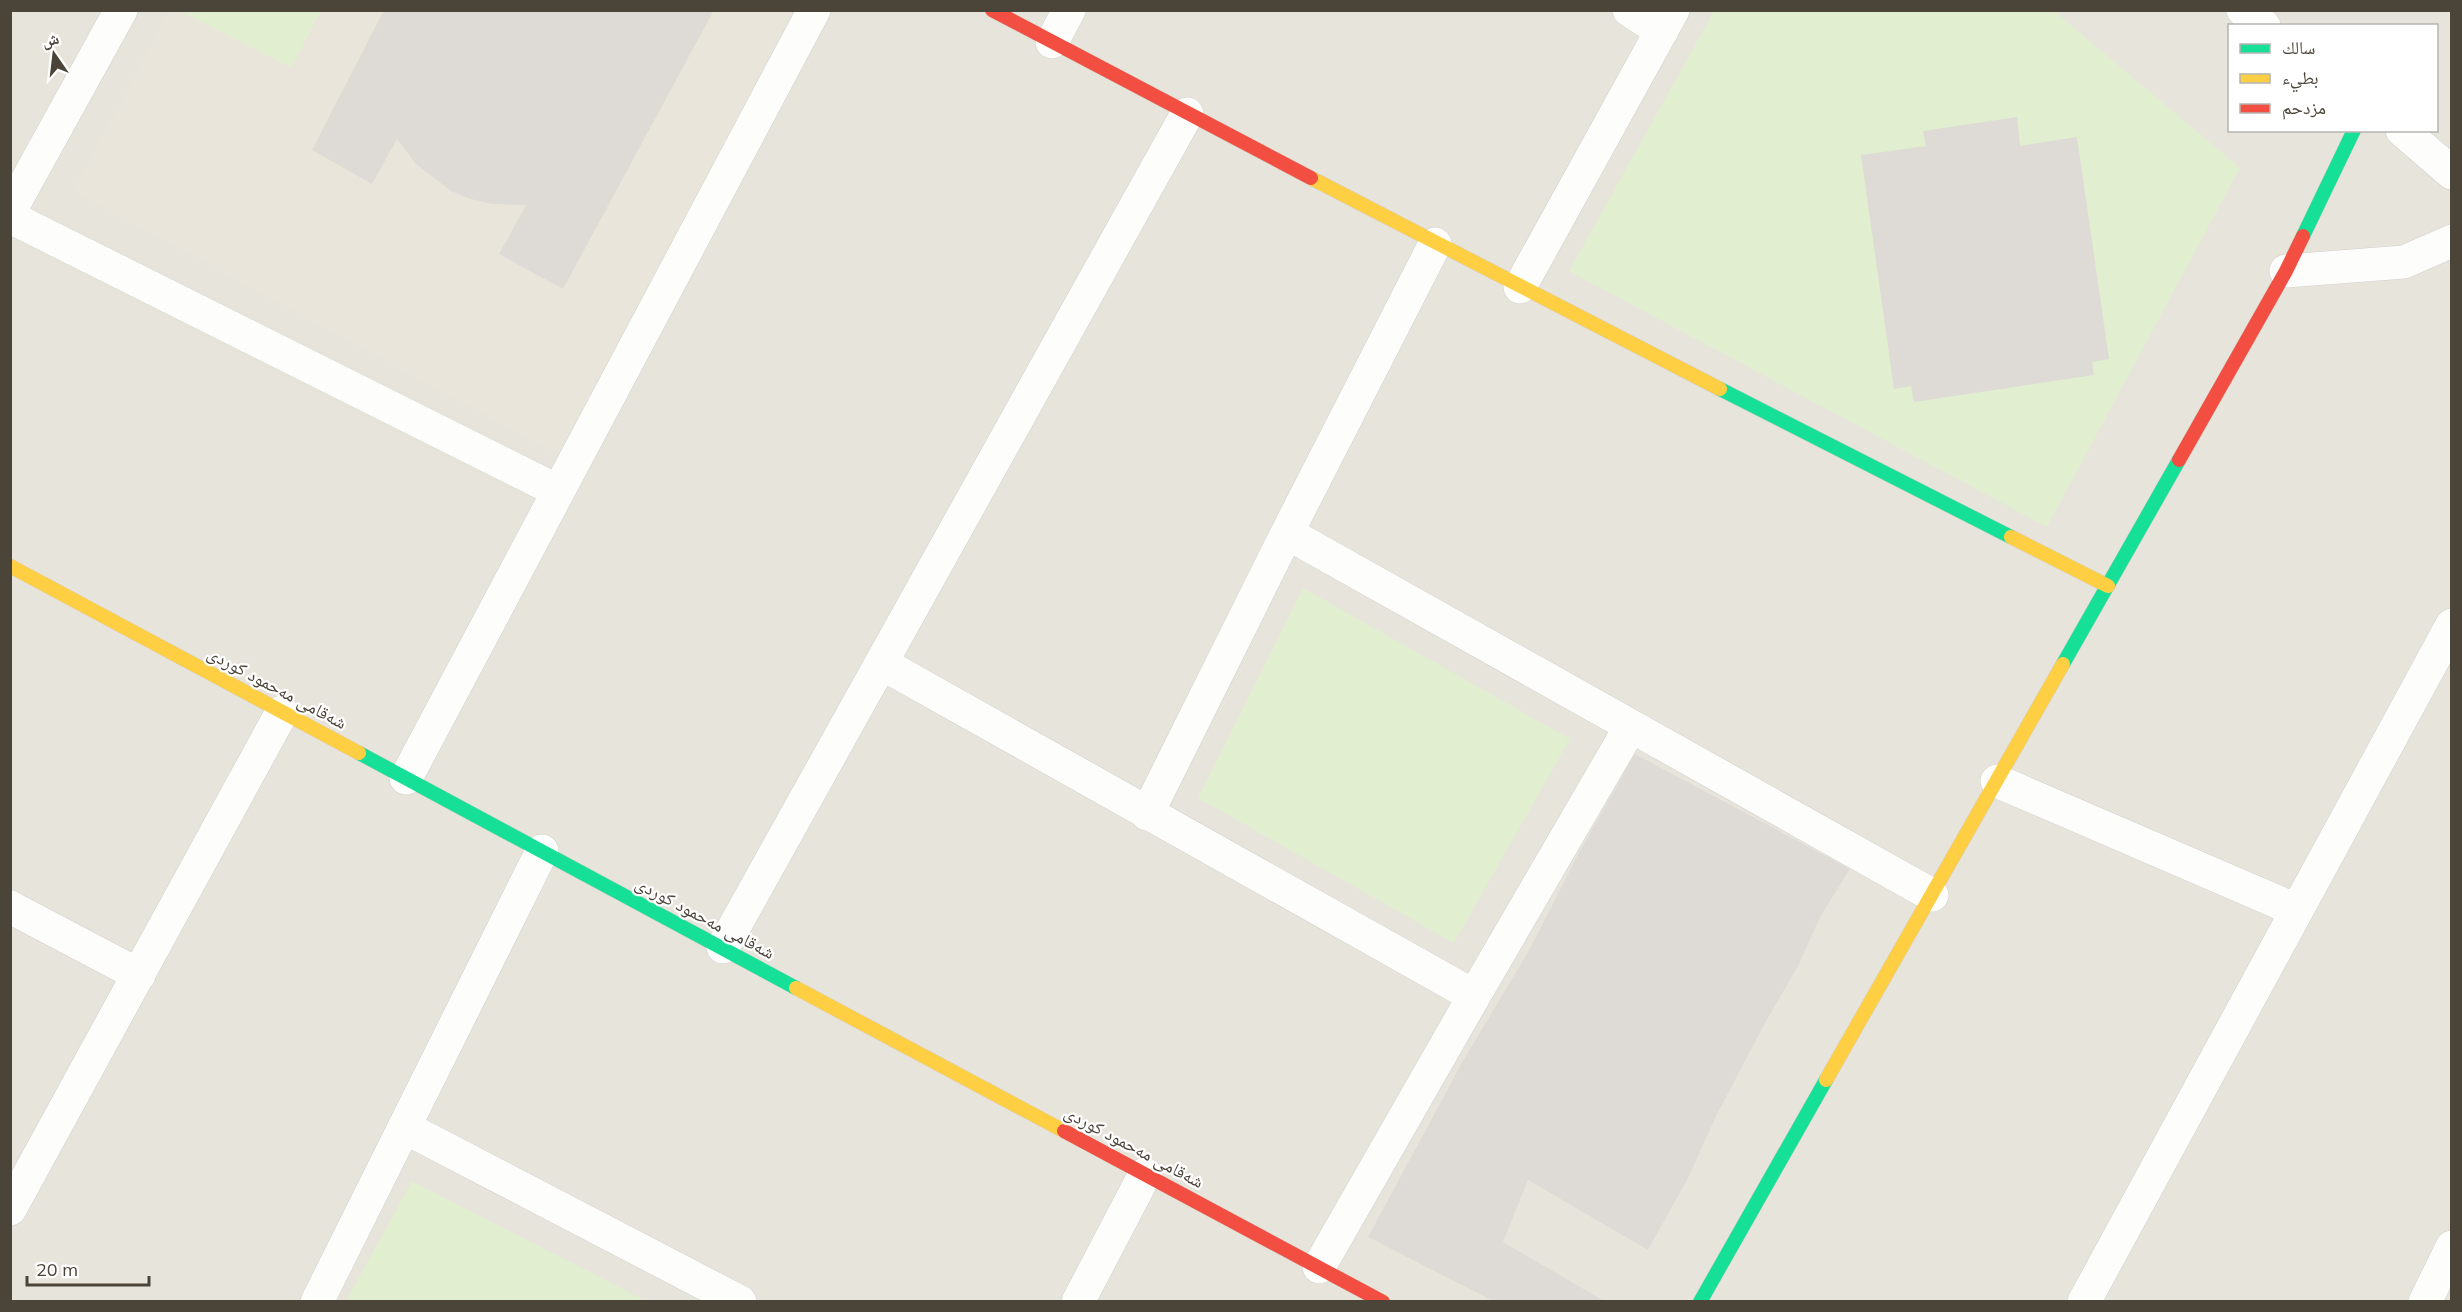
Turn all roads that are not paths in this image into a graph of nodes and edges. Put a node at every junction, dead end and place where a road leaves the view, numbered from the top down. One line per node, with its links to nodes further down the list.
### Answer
1 (121, 10): 14 (street)
2 (814, 10): 20 (street)
3 (992, 10): 9 (street)
4 (1069, 10): 9 (street)
5 (1629, 10): 7 (street)
6 (2243, 10): 8 (street)
7 (1667, 21): 19 (street)
8 (2261, 24)
9 (1052, 42): 10 (street)
10 (1187, 114): 17 (street); 25 (street)
11 (2353, 132): 18 (street)
12 (2404, 132): 13 (street)
13 (2451, 173)
14 (10, 211)
15 (10, 217): 20 (street)
16 (2451, 241): 18 (street)
17 (1435, 244): 19 (street); 21 (street)
18 (2286, 271): 23 (street)
19 (1520, 287): 23 (street)
20 (558, 491): 28 (street)
21 (1287, 533): 27 (street); 30 (street)
22 (10, 566): 26 (street, شەقامی مەحمود کوردی)
23 (2108, 586): 29 (street)
24 (2451, 625): 34 (street)
25 (881, 663): 30 (street); 35 (street)
26 (282, 712): 28 (street, شەقامی مەحمود کوردی); 36 (street)
27 (1631, 726): 32 (street); 37 (street)
28 (406, 778): 31 (street, شەقامی مەحمود کوردی)
29 (1997, 781): 32 (street); 34 (street)
30 (1148, 814): 37 (street)
31 (542, 851): 35 (street, شەقامی مەحمود کوردی); 38 (street)
32 (1932, 896): 48 (street)
33 (10, 907): 36 (street)
34 (2296, 910): 49 (street)
35 (723, 947): 39 (street, شەقامی مەحمود کوردی)
36 (139, 975): 40 (street)
37 (1474, 996): 42 (street)
38 (404, 1126): 43 (street); 44 (street)
39 (1145, 1174): 42 (street, شەقامی مەحمود کوردی); 46 (street)
40 (10, 1209)
41 (2451, 1247): 50 (street)
42 (1319, 1267): 47 (street, شەقامی مەحمود کوردی)
43 (700, 1293): 45 (street)
44 (317, 1302)
45 (740, 1302)
46 (1078, 1302)
47 (1383, 1302)
48 (1700, 1302)
49 (2084, 1302)
50 (2425, 1302)

